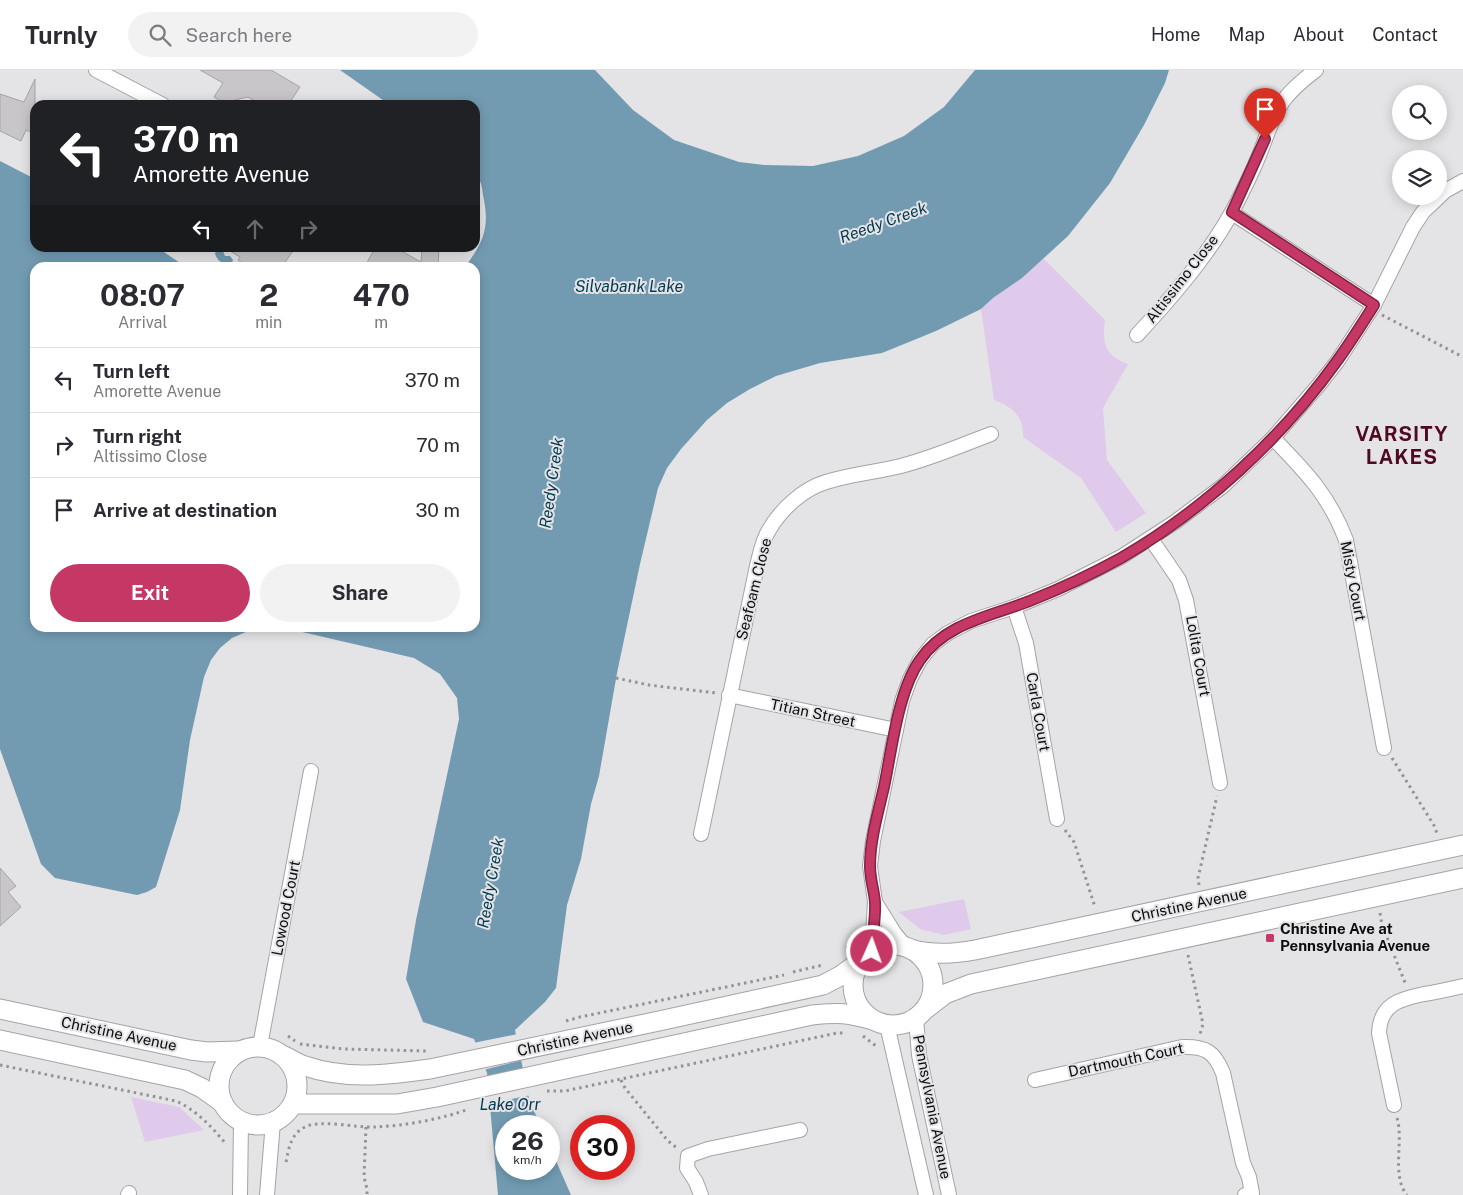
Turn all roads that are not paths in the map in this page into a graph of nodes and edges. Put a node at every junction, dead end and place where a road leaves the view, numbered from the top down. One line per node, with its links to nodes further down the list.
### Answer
1 (96, 70): 3 (street)
2 (1316, 70): 5 (street, Altissimo Close)
3 (153, 100)
4 (1463, 181): 6 (street)
5 (1232, 212): 6 (street); 7 (street, Altissimo Close)
6 (1374, 305): 9 (street)
7 (1137, 335)
8 (992, 434): 12 (street, Seafoam Close)
9 (1273, 438): 10 (street); 14 (street, Misty Court)
10 (1151, 538): 11 (street); 16 (street, Lolita Court)
11 (1014, 607): 13 (street); 17 (street, Carla Court)
12 (729, 695): 13 (street, Titian Street); 18 (street, Seafoam Close)
13 (896, 730): 21 (street)
14 (1384, 748)
15 (311, 771): 29 (street, Lowood Court)
16 (1220, 783)
17 (1057, 819)
18 (701, 834)
19 (1463, 845): 22 (main road, Christine Avenue)
20 (1463, 878): 26 (main road, Christine Avenue)
21 (875, 902): 22 (street); 23 (street)
22 (910, 948): 23 (main road); 26 (main road)
23 (866, 956): 27 (main road); 31 (main road, Christine Avenue)
24 (1463, 986): 35 (street)
25 (0, 1009): 30 (main road, Christine Avenue)
26 (921, 1013): 27 (main road); 43 (street, Pennsylvania Avenue)
27 (880, 1023): 34 (main road, Christine Avenue); 42 (street, Pennsylvania Avenue)
28 (0, 1040): 33 (main road, Christine Avenue)
29 (260, 1046): 30 (main road); 31 (main road)
30 (239, 1051): 33 (main road)
31 (284, 1056): 34 (main road)
32 (1035, 1080): 44 (street, Dartmouth Court)
33 (223, 1103): 36 (main road)
34 (293, 1104): 37 (main road)
35 (1394, 1106)
36 (241, 1121): 37 (main road); 39 (street)
37 (273, 1122): 40 (street)
38 (800, 1130): 41 (street)
39 (240, 1195)
40 (267, 1195)
41 (701, 1195)
42 (926, 1195)
43 (950, 1195)
44 (1245, 1195)

